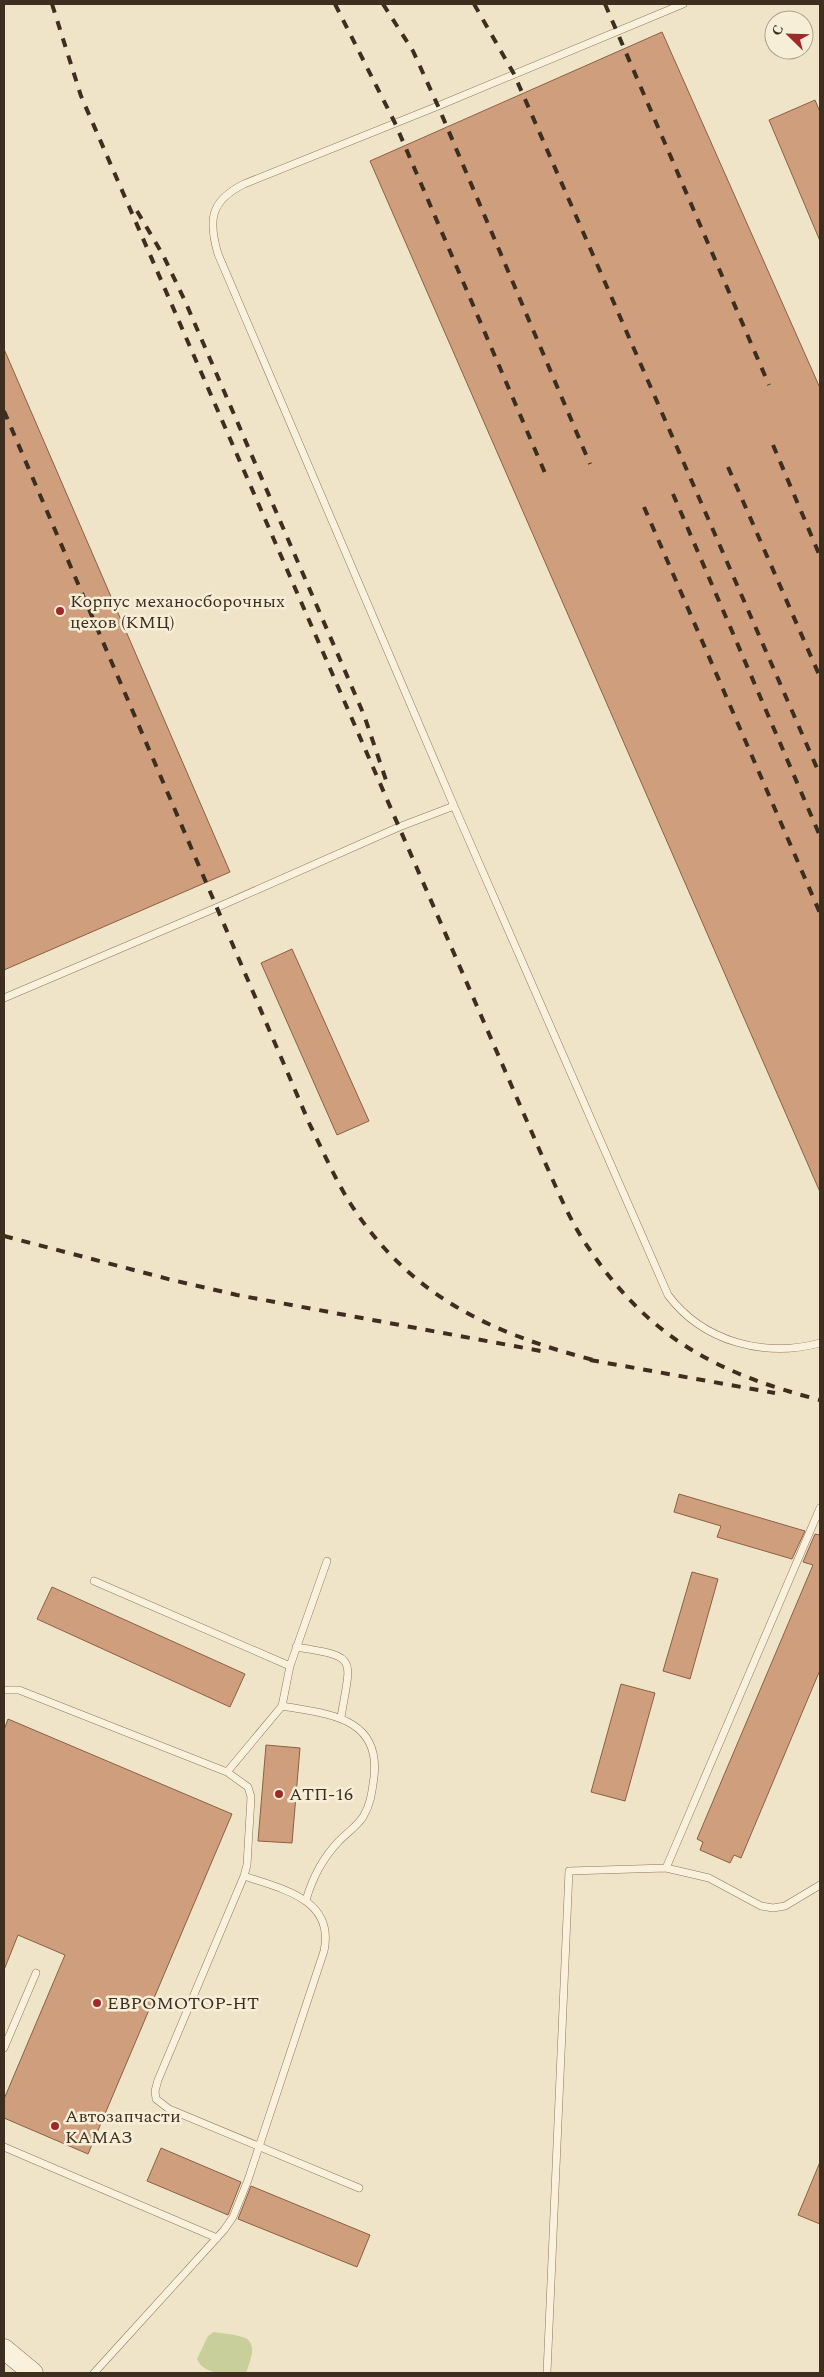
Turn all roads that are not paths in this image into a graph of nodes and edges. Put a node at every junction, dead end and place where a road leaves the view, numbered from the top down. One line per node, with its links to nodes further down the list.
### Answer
1 (683, 4): 2 (lane)
2 (454, 806): 3 (lane); 4 (lane)
3 (4, 998)
4 (820, 1343)
5 (820, 1508): 14 (lane)
6 (327, 1561): 8 (lane)
7 (94, 1581): 9 (lane)
8 (296, 1647): 9 (lane); 12 (lane)
9 (290, 1666): 11 (lane)
10 (4, 1690): 13 (lane)
11 (282, 1706): 12 (lane); 13 (lane)
12 (342, 1717): 17 (lane)
13 (227, 1772): 15 (lane)
14 (666, 1868): 16 (lane); 27 (lane)
15 (244, 1876): 17 (lane); 21 (lane)
16 (820, 1885)
17 (306, 1900): 21 (lane)
18 (36, 1974): 19 (lane)
19 (4, 2048)
20 (4, 2148): 23 (lane)
21 (259, 2148): 22 (lane); 23 (lane)
22 (359, 2188)
23 (217, 2238): 26 (lane)
24 (5, 2353): 25 (main road)
25 (33, 2373)
26 (94, 2373)
27 (547, 2373)

